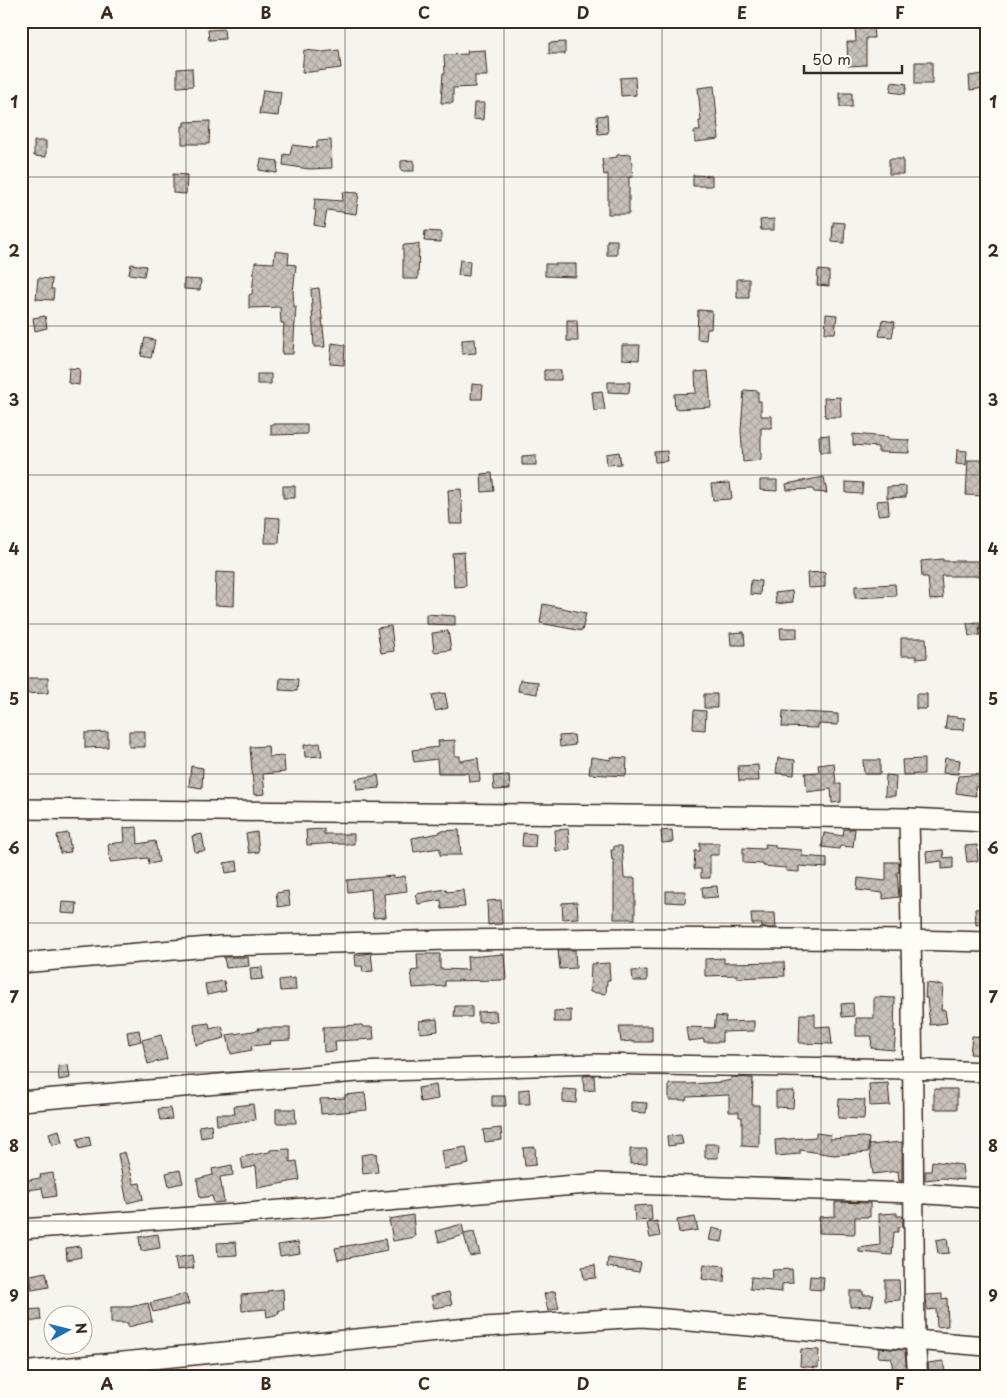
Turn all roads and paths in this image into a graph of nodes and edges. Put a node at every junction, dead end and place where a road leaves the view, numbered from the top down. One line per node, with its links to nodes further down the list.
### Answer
1 (21, 809): 2 (street)
2 (909, 818): 3 (street); 4 (street)
3 (986, 822)
4 (911, 940): 5 (street); 6 (street); 7 (street)
5 (986, 942)
6 (21, 963)
7 (911, 1069): 8 (street); 9 (street); 10 (street)
8 (986, 1072)
9 (21, 1101)
10 (913, 1193): 11 (street); 12 (street); 13 (street)
11 (986, 1198)
12 (21, 1229)
13 (915, 1340): 14 (street); 15 (street); 16 (street)
14 (986, 1346)
15 (21, 1372)
16 (918, 1377)

